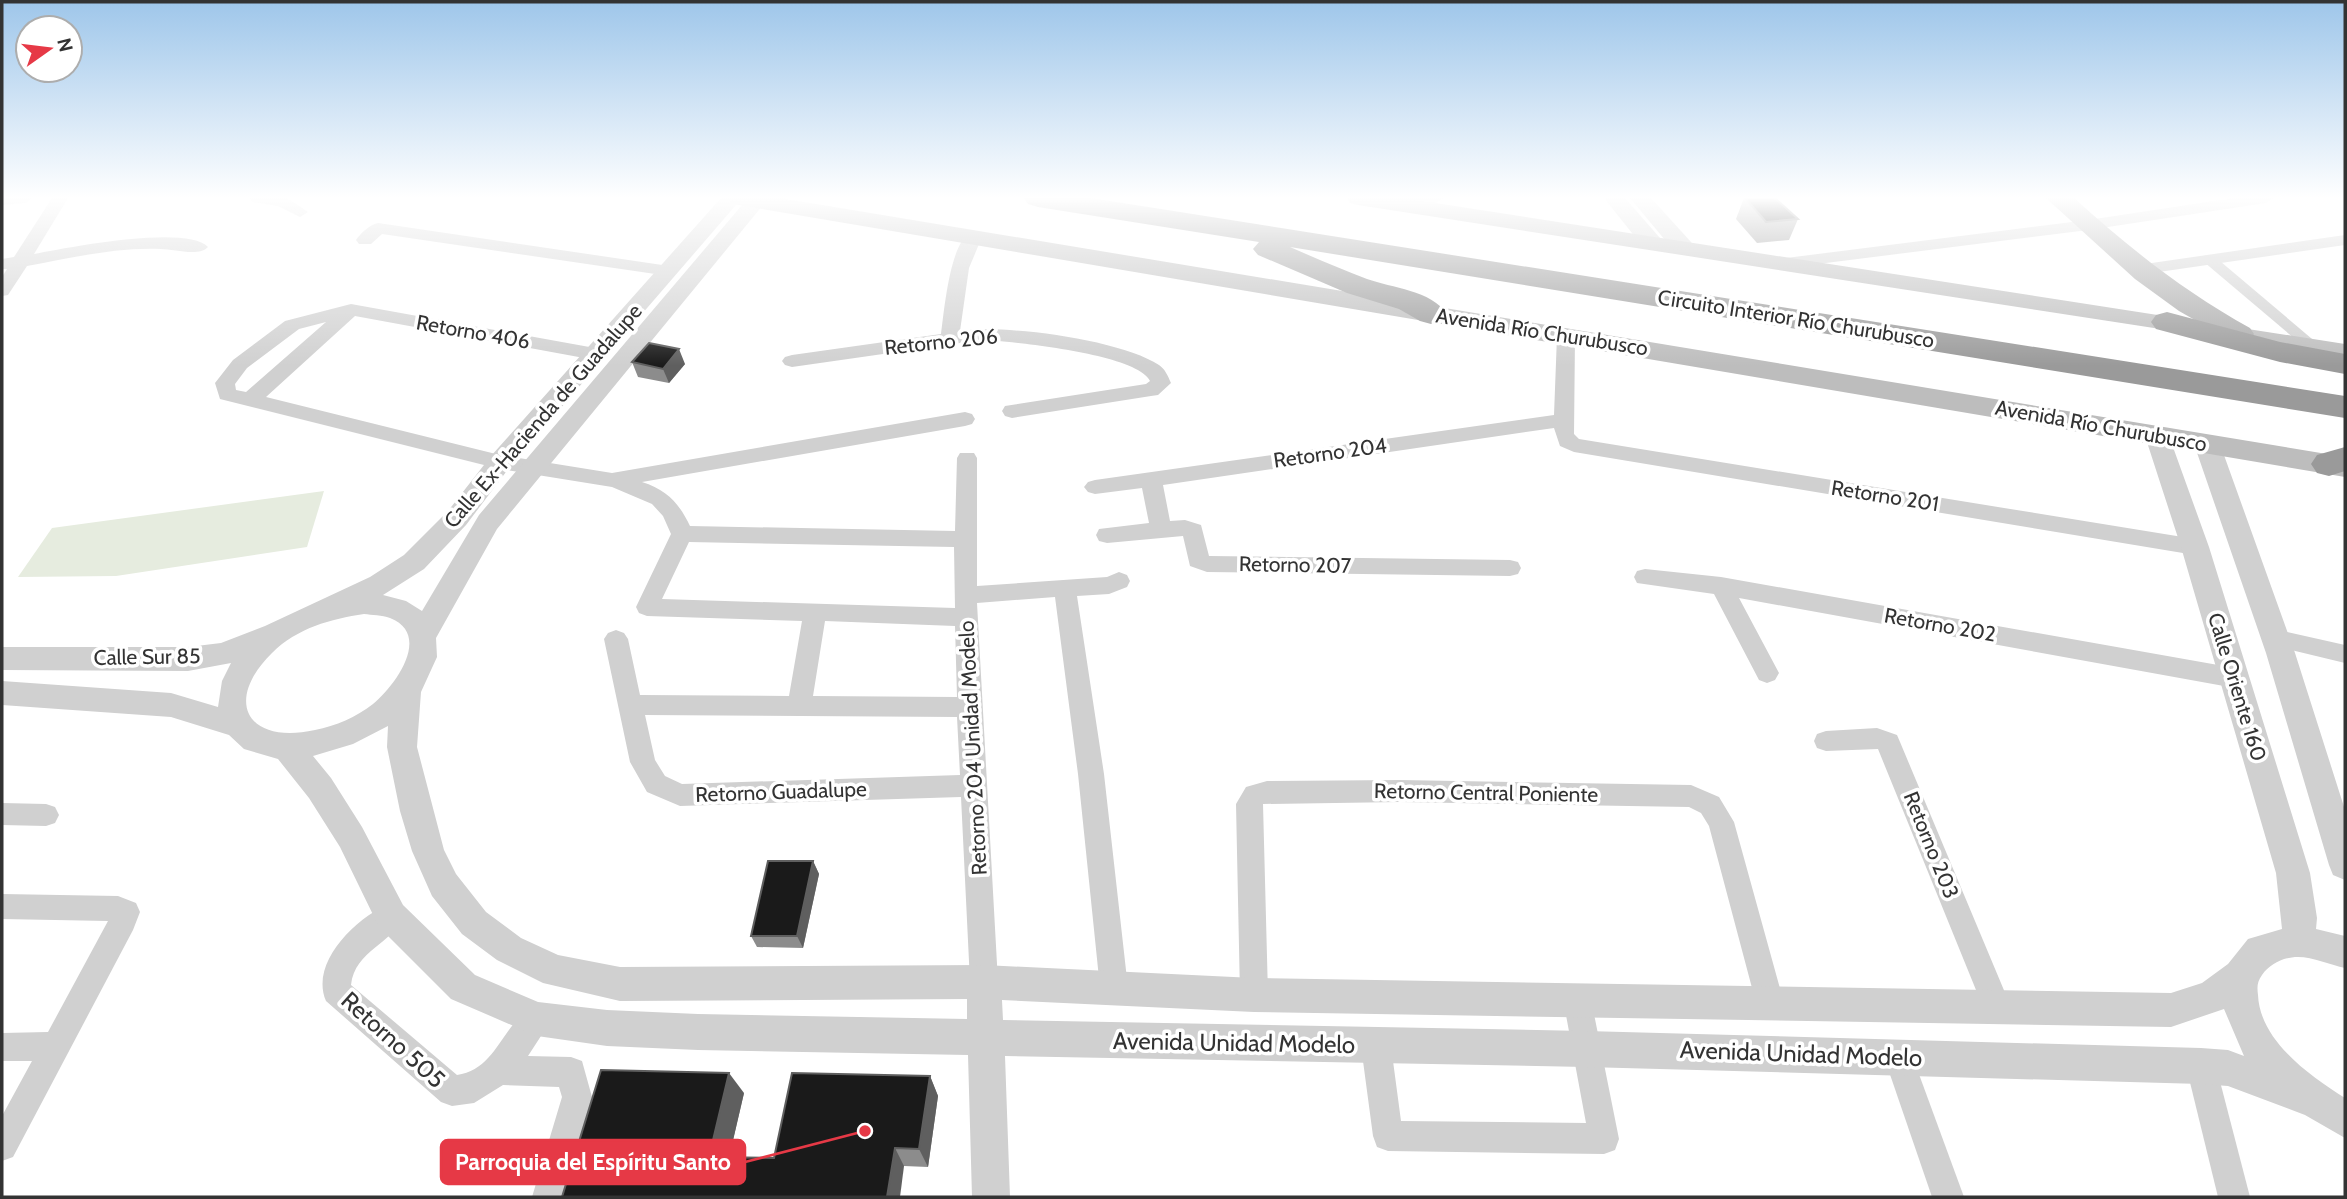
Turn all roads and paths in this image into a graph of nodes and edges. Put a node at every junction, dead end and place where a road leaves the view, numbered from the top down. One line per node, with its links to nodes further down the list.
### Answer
1 (69, 254): 15 (street)
2 (554, 254): 18 (street)
3 (686, 254): 18 (street, Calle Ex-Hacienda de Guadalupe)
4 (699, 254): 42 (street, Calle Ex-Hacienda de Guadalupe)
5 (966, 254): 25 (street)
6 (1074, 254): 21 (main road, Avenida Río Churubusco)
7 (1281, 254): 21 (highway)
8 (1392, 254): 33 (highway, Circuito Interior Río Churubusco)
9 (1531, 254): 31 (highway, Circuito Interior Río Churubusco)
10 (1728, 254): 16 (main road)
11 (1873, 254): 16 (street)
12 (2120, 254): 17 (main road)
13 (2245, 254): 14 (street)
14 (2209, 259): 17 (street); 26 (street)
15 (11, 263): 19 (street)
16 (1786, 263): 22 (main road)
17 (2138, 270): 23 (main road)
18 (669, 271): 28 (street, Calle Ex-Hacienda de Guadalupe)
19 (2, 291)
20 (351, 310): 28 (street, Retorno 406); 32 (street); 32 (street)
21 (1431, 314): 24 (main road, Avenida Río Churubusco)
22 (2167, 322): 23 (main road); 30 (highway)
23 (2240, 334): 26 (main road)
24 (1566, 337): 36 (street); 37 (main road, Avenida Río Churubusco)
25 (950, 338): 29 (street, Retorno 206); 34 (street, Retorno 206)
26 (2313, 347): 27 (main road)
27 (2345, 352)
28 (595, 354): 40 (street, Calle Ex-Hacienda de Guadalupe)
29 (792, 361)
30 (2345, 364)
31 (2345, 382)
32 (250, 400): 40 (street)
33 (2345, 407)
34 (1012, 411)
35 (965, 419): 44 (street)
36 (1564, 420): 43 (street, Retorno 204); 52 (street, Retorno 201)
37 (2157, 436): 38 (main road, Avenida Río Churubusco); 46 (street, Calle Oriente 160)
38 (2207, 444): 41 (main road, Avenida Río Churubusco); 47 (street)
39 (967, 458): 51 (street, Retorno 204 Unidad Modelo)
40 (500, 462): 42 (street); 59 (street, Calle Ex-Hacienda de Guadalupe)
41 (2340, 463)
42 (531, 468): 44 (street); 62 (street, Calle Ex-Hacienda de Guadalupe)
43 (1151, 479): 45 (street, Retorno 204); 48 (street)
44 (612, 480): 49 (street)
45 (1095, 487)
46 (2186, 518): 47 (street); 52 (street, Calle Oriente 160)
47 (2238, 527): 64 (street)
48 (1161, 530): 50 (street, Retorno 207); 53 (street, Retorno 207)
49 (682, 534): 51 (street); 60 (street)
50 (1107, 535)
51 (964, 539): 58 (street, Retorno 204 Unidad Modelo)
52 (2195, 547): 68 (street, Calle Oriente 160)
53 (1510, 568)
54 (1645, 577): 56 (street, Retorno 202)
55 (1119, 581): 57 (street)
56 (1721, 586): 67 (street); 68 (street, Retorno 202)
57 (1065, 589): 58 (street); 87 (street)
58 (966, 606): 60 (street); 72 (street, Retorno 204 Unidad Modelo)
59 (332, 607): 61 (street); 62 (street)
60 (815, 612): 73 (street)
61 (286, 627): 66 (street, Calle Sur 85); 74 (street)
62 (423, 636): 69 (street)
63 (616, 639): 71 (street, Retorno Guadalupe)
64 (2278, 639): 65 (street); 80 (street)
65 (2345, 654)
66 (2, 658)
67 (1767, 673)
68 (2235, 678): 83 (street, Calle Oriente 160)
69 (406, 691): 76 (street); 86 (street)
70 (2, 693): 74 (street, Calle Sur 85)
71 (630, 705): 73 (street); 77 (street, Retorno Guadalupe)
72 (970, 706): 73 (street); 77 (street, Retorno 204 Unidad Modelo)
73 (799, 707)
74 (237, 725): 76 (street)
75 (1826, 741): 91 (street, Retorno 203)
76 (287, 747): 82 (street, Avenida Unidad Modelo)
77 (975, 786): 86 (street, Retorno 204 Unidad Modelo)
78 (2, 814): 79 (street)
79 (46, 815)
80 (2345, 865)
81 (2, 906): 94 (street)
82 (391, 916): 92 (street, Avenida Unidad Modelo); 100 (street, Retorno 505)
83 (2298, 942): 84 (street); 85 (street)
84 (2345, 952)
85 (2240, 976): 91 (street); 101 (street)
86 (984, 982): 87 (street); 93 (street, Retorno 204 Unidad Modelo)
87 (1114, 988): 88 (street)
88 (1254, 995): 89 (street); 90 (street, Retorno Central Poniente)
89 (1577, 999): 90 (street); 97 (street)
90 (1770, 1003): 91 (street)
91 (1997, 1007)
92 (537, 1019): 93 (street, Avenida Unidad Modelo); 100 (street, Retorno 505)
93 (984, 1037): 95 (street, Avenida Unidad Modelo); 105 (street, Retorno 204 Unidad Modelo)
94 (56, 1046): 96 (street); 103 (street)
95 (1376, 1046): 97 (street, Avenida Unidad Modelo); 97 (street)
96 (2, 1047)
97 (1586, 1049): 98 (street, Avenida Unidad Modelo)
98 (1899, 1057): 99 (street, Avenida Unidad Modelo); 106 (street)
99 (2201, 1066): 101 (street, Avenida Unidad Modelo); 107 (street)
100 (499, 1070): 104 (street)
101 (2308, 1098): 102 (street)
102 (2345, 1119)
103 (3, 1140)
104 (548, 1197)
105 (991, 1197)
106 (1948, 1197)
107 (2234, 1197)

